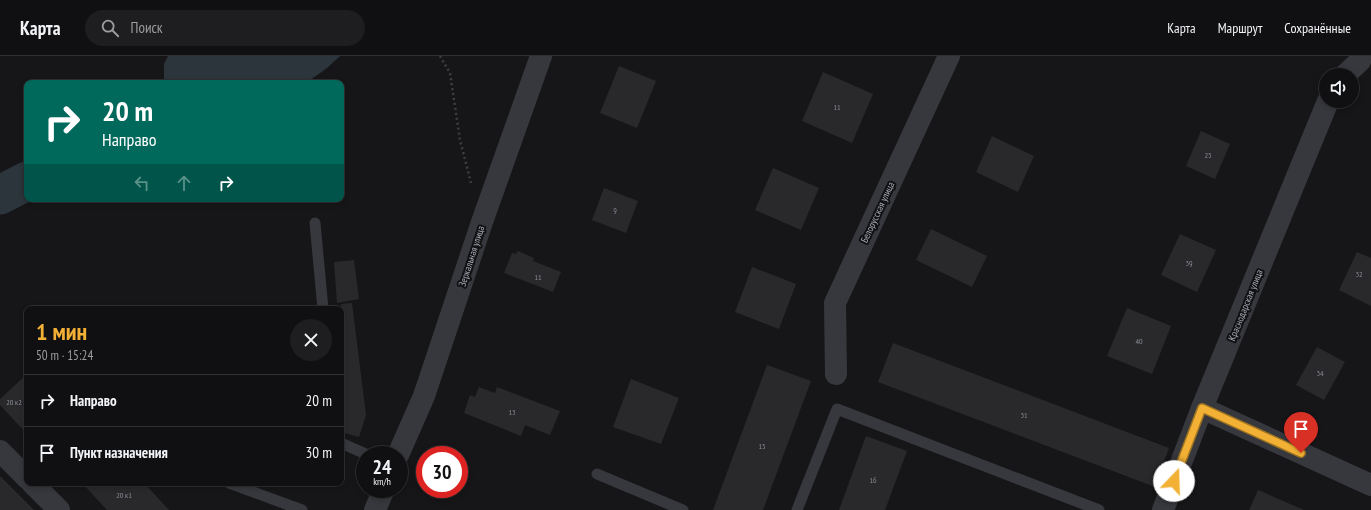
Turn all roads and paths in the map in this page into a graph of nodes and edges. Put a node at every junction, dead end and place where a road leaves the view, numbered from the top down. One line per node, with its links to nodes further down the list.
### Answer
1 (440, 56): 5 (path)
2 (541, 56): 11 (street, Зеркальная улица)
3 (949, 56): 8 (street, Белорусская улица)
4 (1325, 108): 9 (street, Краснодарская улица)
5 (472, 184)
6 (315, 223): 7 (lane)
7 (323, 306)
8 (836, 374)
9 (1202, 408): 16 (street); 26 (street, Краснодарская улица)
10 (344, 444): 12 (lane)
11 (402, 446)
12 (356, 450)
13 (0, 451): 15 (street)
14 (597, 474): 23 (lane)
15 (24, 475)
16 (1371, 485)
17 (35, 486): 20 (street)
18 (237, 486): 21 (lane)
19 (380, 498): 22 (street)
20 (59, 510)
21 (302, 510)
22 (375, 510)
23 (683, 510)
24 (796, 510): 25 (lane)
25 (1099, 510)
26 (1163, 510)

